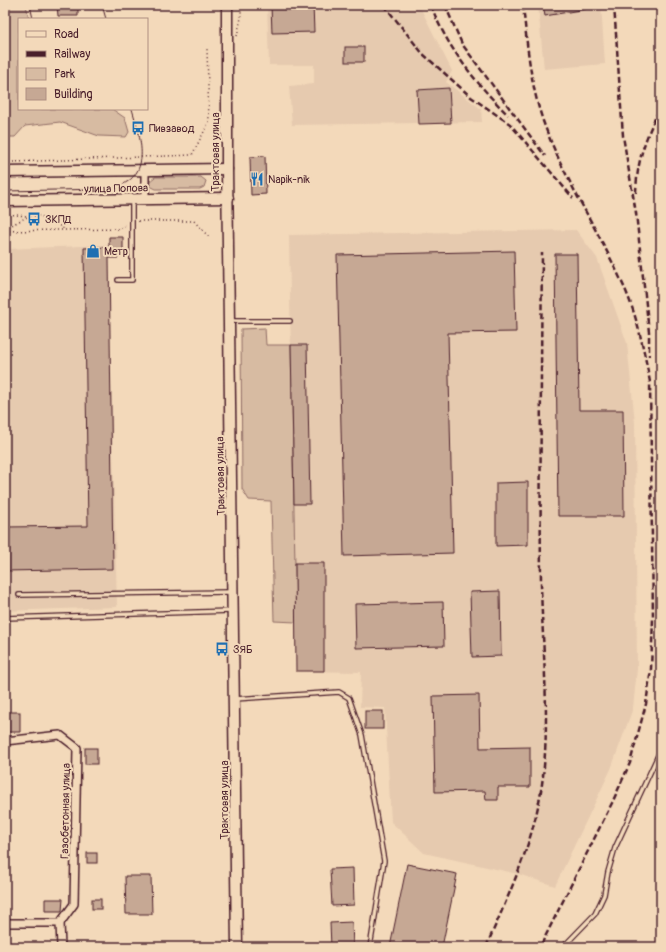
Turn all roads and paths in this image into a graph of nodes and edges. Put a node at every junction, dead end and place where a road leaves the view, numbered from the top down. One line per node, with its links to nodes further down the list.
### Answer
1 (227, 5): 6 (main road, Трактовая улица)
2 (241, 9): 3 (path)
3 (236, 41)
4 (208, 49): 5 (path)
5 (13, 162)
6 (227, 169): 7 (main road, улица Попова); 9 (main road, Трактовая улица)
7 (145, 170): 8 (main road, улица Попова); 11 (street)
8 (5, 172)
9 (228, 198): 11 (main road, улица Попова); 20 (main road, Трактовая улица)
10 (132, 199): 11 (main road, улица Попова); 12 (main road, улица Попова); 15 (lane)
11 (145, 199)
12 (5, 201)
13 (5, 214): 14 (path)
14 (27, 216): 16 (path); 17 (path)
15 (132, 221): 17 (path); 18 (path); 19 (lane)
16 (5, 230): 17 (path)
17 (66, 230)
18 (209, 237)
19 (118, 280)
20 (230, 321): 21 (lane); 22 (main road, Трактовая улица)
21 (290, 321)
22 (234, 592): 23 (lane); 24 (main road, Трактовая улица)
23 (19, 595)
24 (234, 611): 25 (lane); 26 (main road, Трактовая улица)
25 (5, 618)
26 (235, 699): 32 (main road, Трактовая улица); 33 (lane)
27 (5, 740): 30 (street, Газобетонная улица)
28 (661, 749): 34 (lane)
29 (5, 923): 30 (street)
30 (60, 923): 31 (street)
31 (61, 947)
32 (237, 947)
33 (370, 947)
34 (563, 947)

